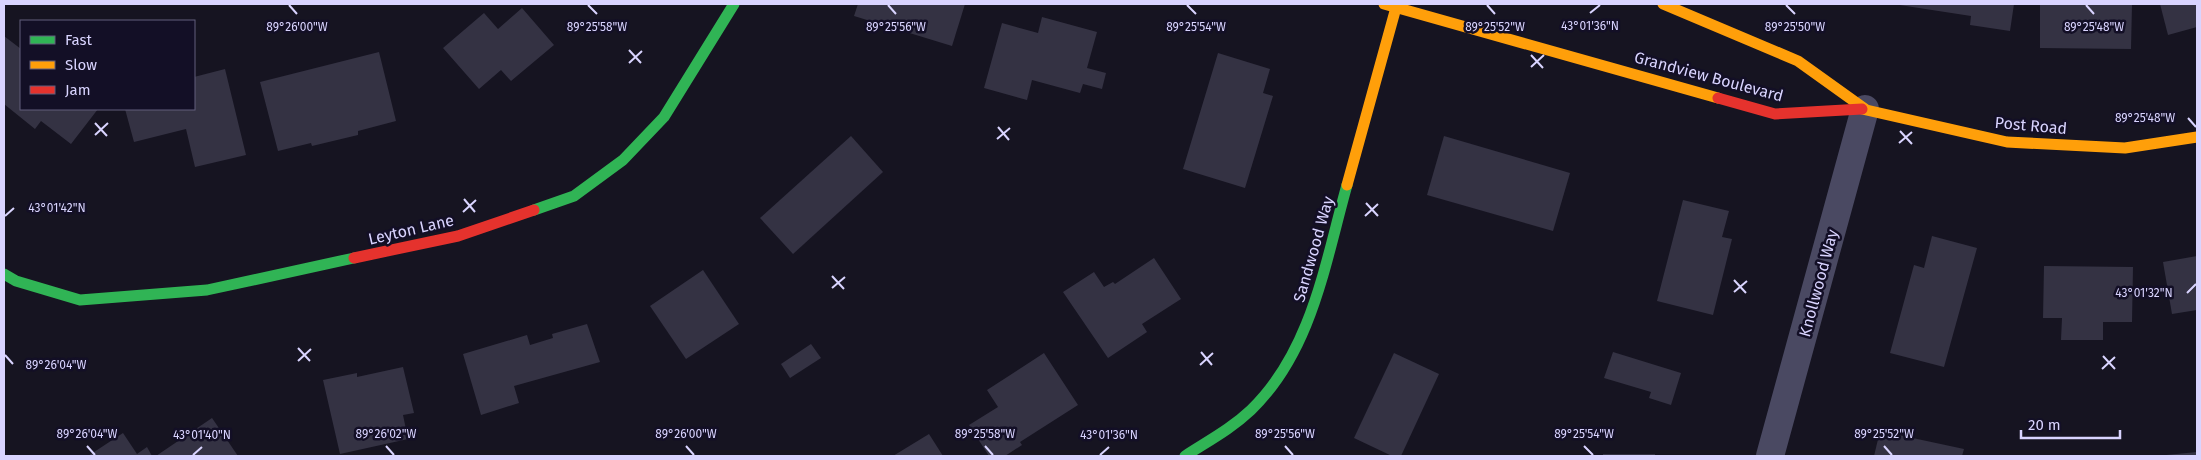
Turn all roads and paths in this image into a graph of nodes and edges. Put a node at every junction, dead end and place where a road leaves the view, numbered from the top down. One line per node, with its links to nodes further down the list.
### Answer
1 (734, 4): 7 (street, Leyton Lane)
2 (1384, 4): 4 (street, Grandview Boulevard)
3 (1663, 4): 5 (street)
4 (1397, 5): 5 (street, Grandview Boulevard); 8 (street, Sandwood Way)
5 (1865, 110): 6 (street, Post Road); 9 (street, Knollwood Way)
6 (2197, 137)
7 (4, 274)
8 (1185, 456)
9 (1770, 456)

